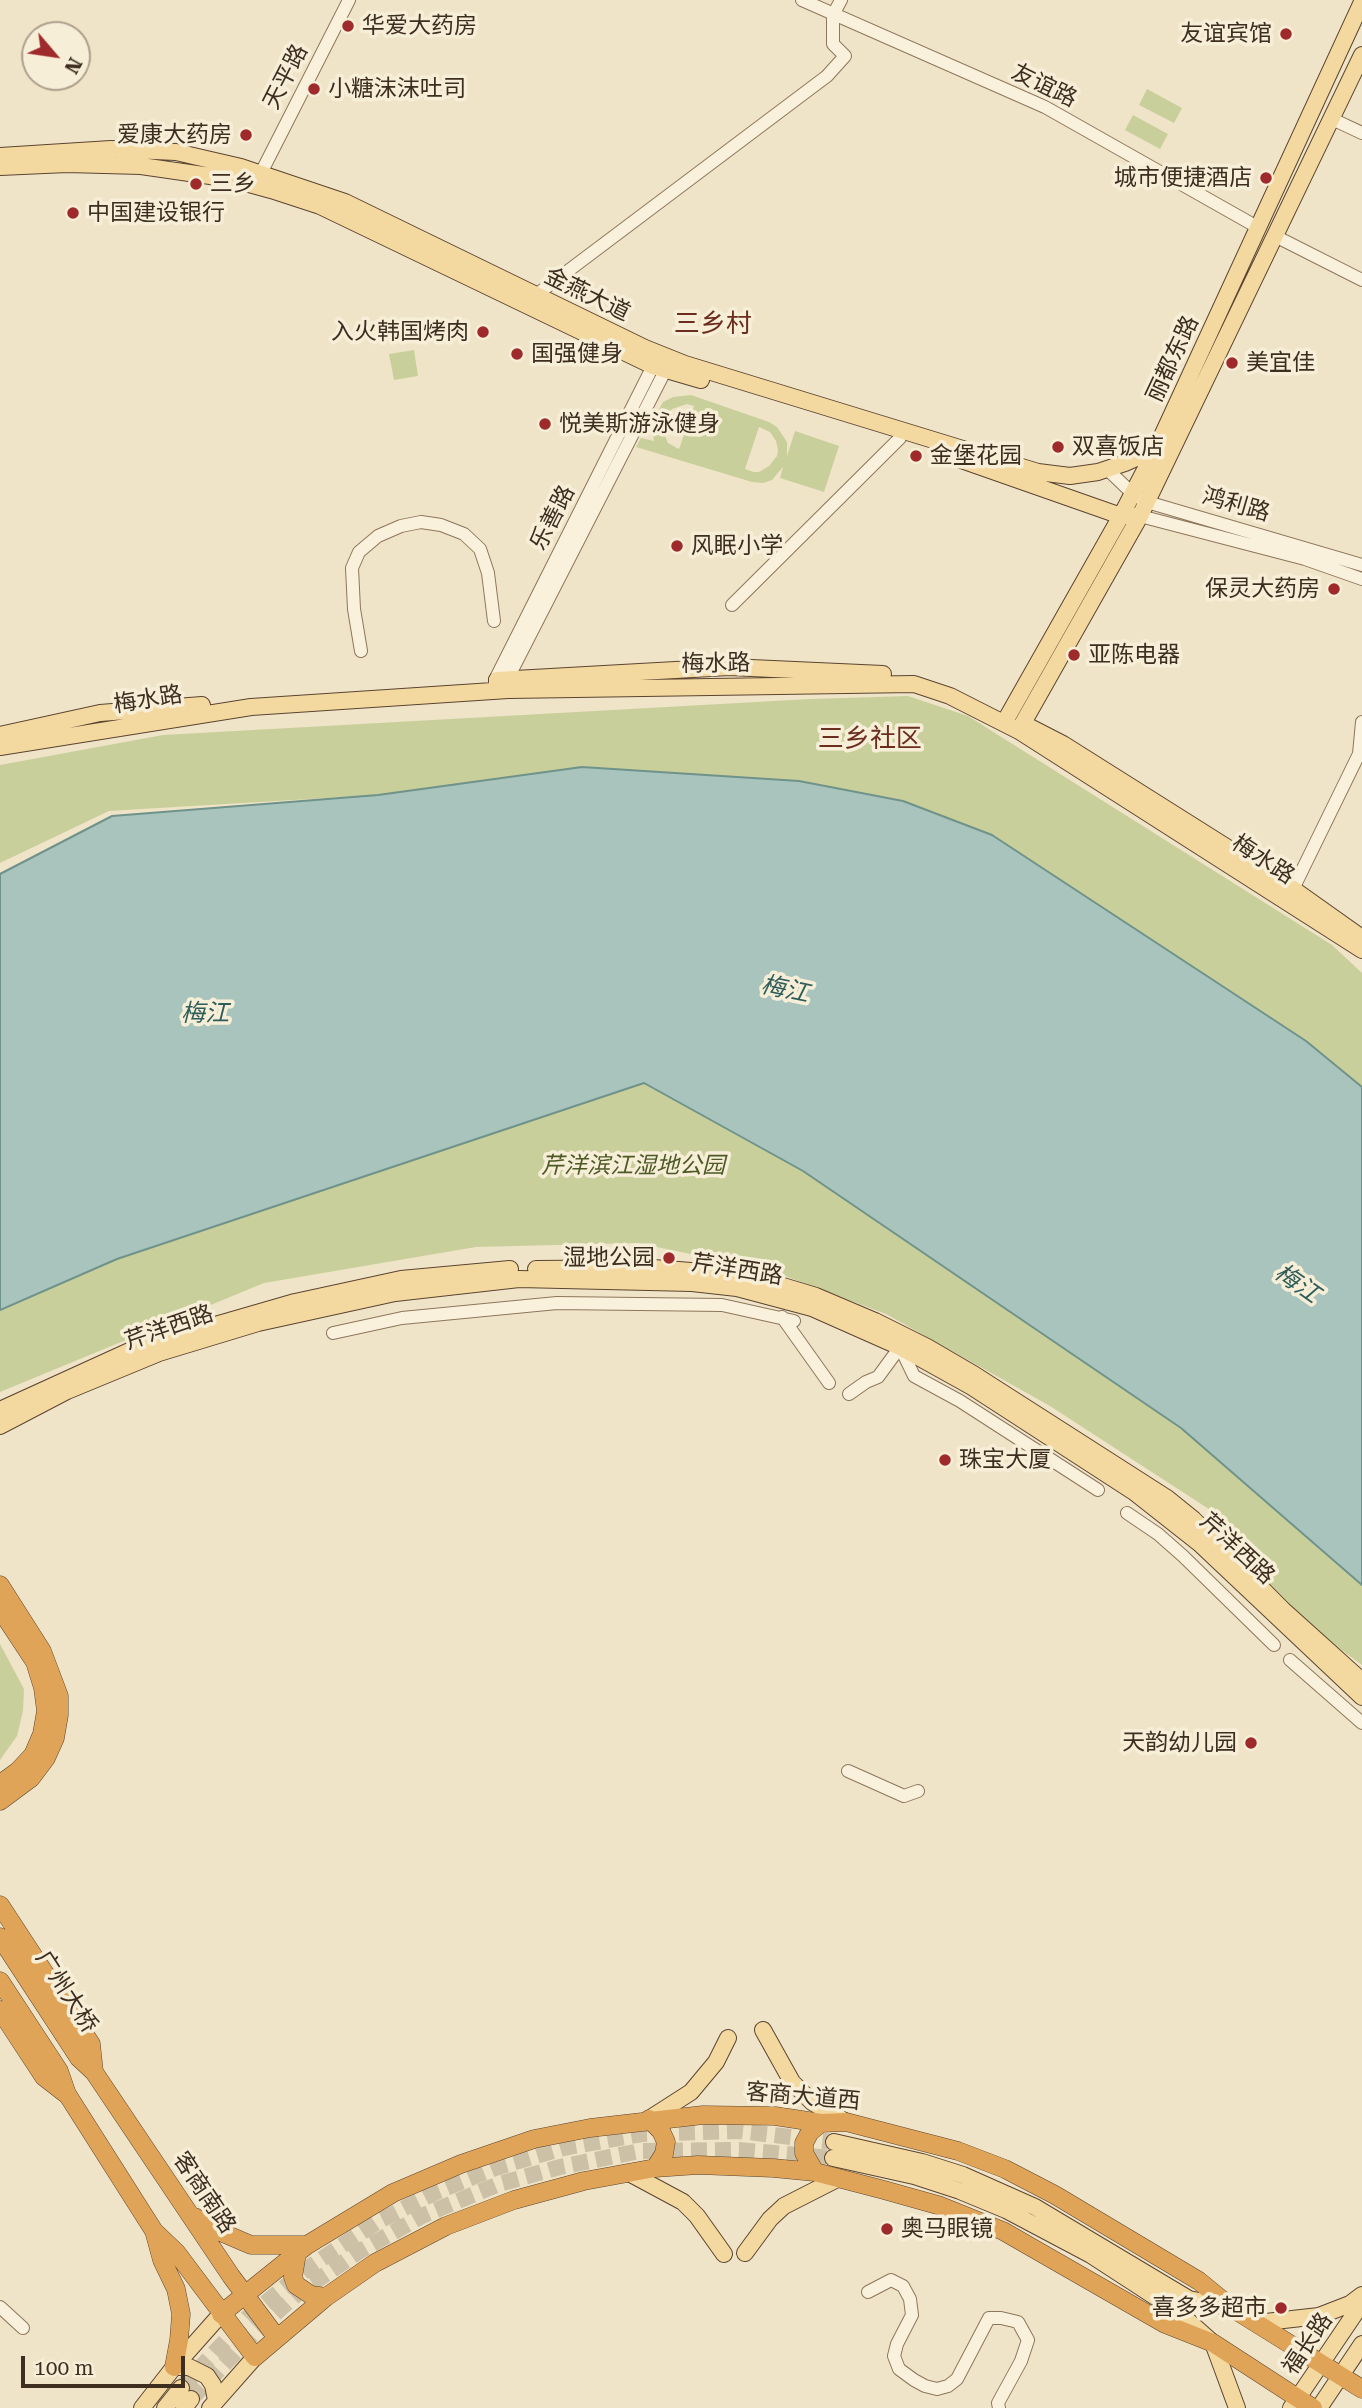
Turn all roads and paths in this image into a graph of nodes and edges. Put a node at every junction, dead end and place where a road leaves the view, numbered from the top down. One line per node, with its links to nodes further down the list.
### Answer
1 (349, 0): 11 (street, 天平路)
2 (802, 0): 5 (street, 友谊路)
3 (841, 0): 5 (street)
4 (1362, 2): 12 (main road, 丽都东路)
5 (833, 15): 12 (street, 友谊路); 15 (street)
6 (1362, 55): 7 (main road, 丽都东路)
7 (1332, 119): 8 (street); 13 (main road, 丽都东路)
8 (1362, 133)
9 (0, 156): 11 (main road, 金燕大道)
10 (0, 167): 16 (main road, 金燕大道)
11 (261, 173): 15 (main road, 金燕大道)
12 (1259, 228): 18 (main road, 丽都东路)
13 (1275, 236): 14 (street); 22 (main road, 丽都东路)
14 (1362, 280)
15 (536, 295): 20 (main road, 金燕大道)
16 (659, 368): 17 (main road, 金燕大道); 29 (street, 乐善路)
17 (900, 438): 21 (main road, 金燕大道); 26 (street)
18 (1156, 449): 19 (main road, 金燕大道); 22 (main road, 丽都东路)
19 (1107, 469): 20 (main road, 金燕大道); 22 (street, 鸿利路)
20 (1070, 476): 21 (main road)
21 (1066, 497): 23 (main road, 金燕大道)
22 (1140, 504): 23 (main road, 金燕大道); 24 (street, 鸿利路); 25 (street, 鸿利路); 31 (main road, 丽都东路)
23 (1121, 516): 31 (main road)
24 (1362, 565)
25 (1362, 579)
26 (732, 605)
27 (494, 621): 28 (street)
28 (361, 651)
29 (501, 685): 31 (main road, 梅水路); 32 (main road, 梅水路); 33 (main road, 梅水路)
30 (1362, 722): 34 (street)
31 (1014, 723): 34 (main road, 梅水路); 36 (main road, 梅水路)
32 (0, 735)
33 (0, 747)
34 (1293, 889): 35 (main road, 梅水路)
35 (1362, 938)
36 (1362, 950)
37 (333, 1333): 39 (street)
38 (900, 1347): 40 (street); 42 (main road, 芹洋西路); 43 (street); 50 (main road, 芹洋西路)
39 (829, 1383)
40 (849, 1394)
41 (0, 1410): 49 (main road, 芹洋西路)
42 (0, 1426)
43 (1098, 1490)
44 (1127, 1513): 47 (street)
45 (0, 1586): 55 (highway)
46 (0, 1609): 53 (highway)
47 (1274, 1645)
48 (1290, 1660): 51 (street)
49 (1362, 1681)
50 (1362, 1697)
51 (1362, 1723)
52 (848, 1771): 54 (street)
53 (0, 1784)
54 (918, 1791)
55 (0, 1801)
56 (0, 1905): 62 (highway)
57 (0, 1937): 62 (highway, 广州大桥)
58 (0, 1981): 63 (highway)
59 (0, 2010): 63 (highway)
60 (763, 2030): 65 (main road)
61 (728, 2038): 64 (main road)
62 (94, 2072): 71 (highway, 客商南路)
63 (67, 2094): 72 (highway)
64 (649, 2119): 66 (highway, 客商大道西); 67 (highway); 73 (highway, 客商大道西)
65 (846, 2122): 66 (highway, 客商大道西); 82 (highway, 客商大道西)
66 (821, 2123): 68 (highway)
67 (655, 2168): 68 (highway); 69 (highway)
68 (815, 2172): 70 (highway)
69 (629, 2173): 75 (main road); 79 (highway)
70 (839, 2178): 74 (main road); 87 (highway)
71 (187, 2212): 73 (highway); 77 (highway, 客商南路)
72 (154, 2231): 83 (highway); 91 (highway)
73 (302, 2249): 77 (highway, 客商大道西); 79 (highway)
74 (745, 2253)
75 (724, 2254)
76 (868, 2292): 99 (street)
77 (244, 2295): 83 (highway, 客商大道西); 86 (highway, 客商南路)
78 (1362, 2295): 84 (main road)
79 (326, 2297): 86 (highway)
80 (1362, 2304): 90 (main road, 福长路)
81 (0, 2307): 85 (street)
82 (1232, 2308): 84 (highway, 客商大道西); 87 (main road)
83 (221, 2314): 89 (highway); 91 (main road)
84 (1257, 2323): 90 (highway, 客商大道西)
85 (23, 2328)
86 (277, 2338): 89 (highway)
87 (1213, 2343): 96 (highway); 100 (main road)
88 (1362, 2344): 92 (main road, 福长路)
89 (254, 2357): 95 (main road)
90 (1322, 2364): 92 (highway, 客商大道西); 96 (main road, 福长路)
91 (174, 2367): 95 (main road); 97 (main road)
92 (1340, 2376): 93 (highway, 客商大道西); 101 (main road, 福长路)
93 (1362, 2389)
94 (186, 2398): 98 (main road)
95 (213, 2404)
96 (1301, 2405)
97 (142, 2408)
98 (165, 2408)
99 (999, 2408)
100 (1237, 2408)
101 (1319, 2408)

